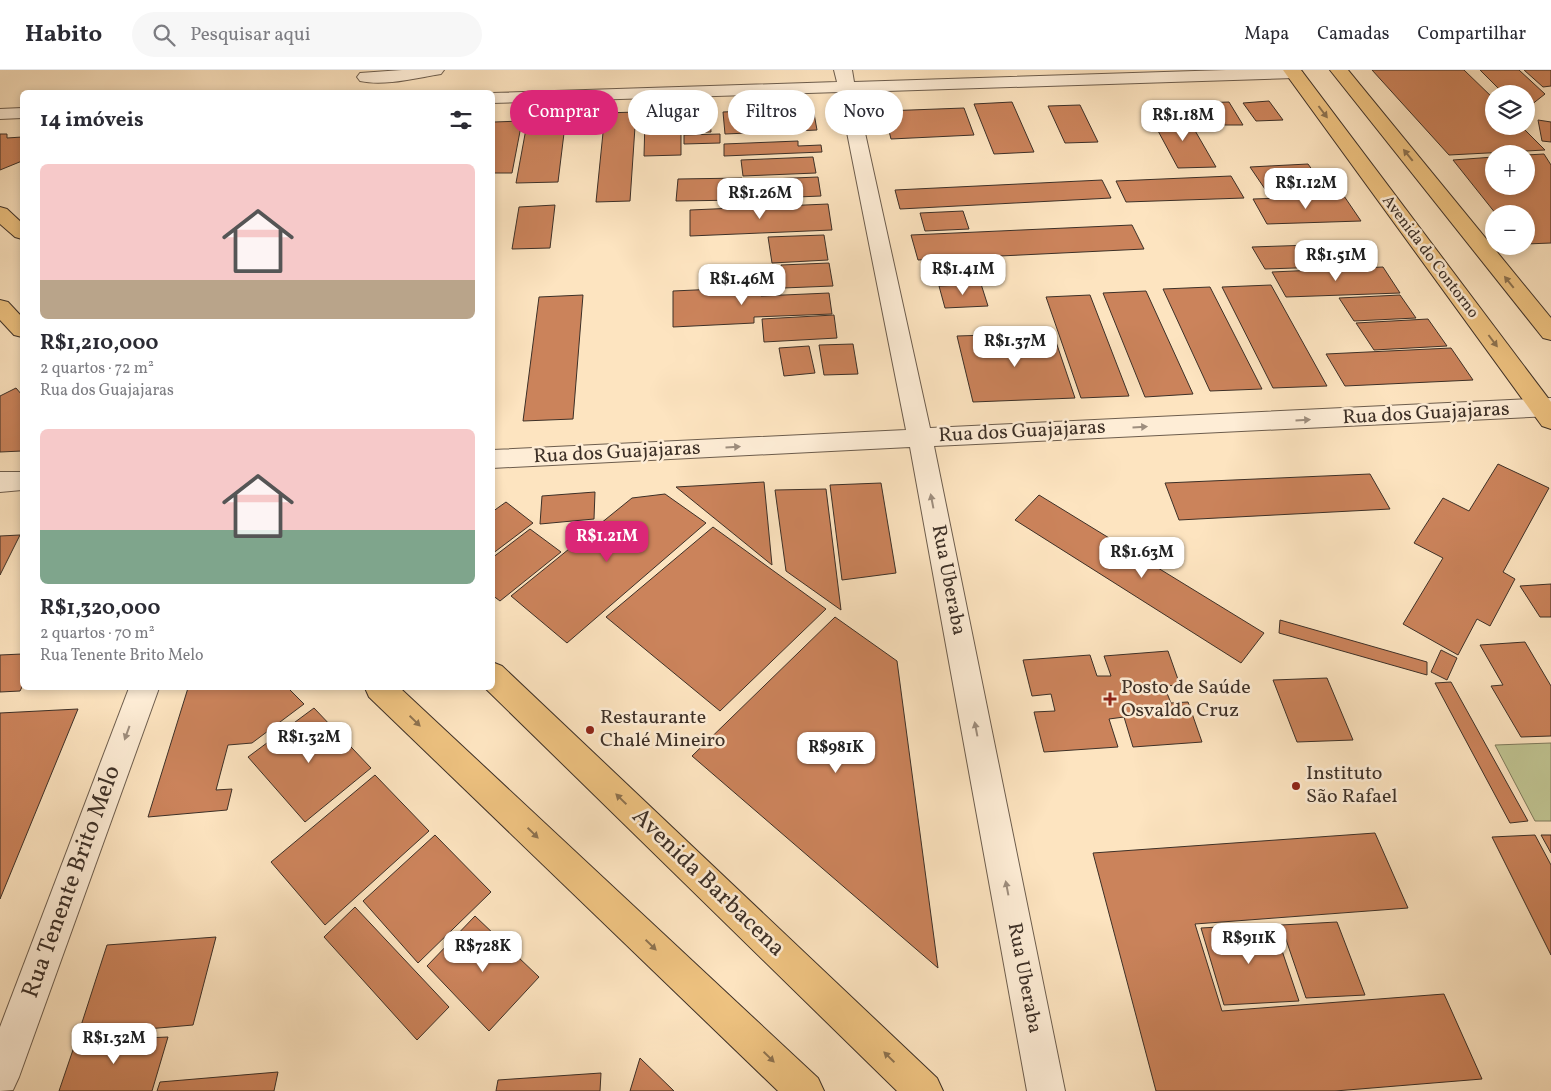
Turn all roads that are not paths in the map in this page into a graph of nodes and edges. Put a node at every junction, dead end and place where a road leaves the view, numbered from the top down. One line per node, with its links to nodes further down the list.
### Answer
1 (435, 70): 4 (street)
2 (1316, 72): 3 (street); 12 (main road, one-way to 2); 13 (main road, Avenida do Contorno, one-way to 13)
3 (845, 79): 5 (street); 14 (street, Rua Uberaba)
4 (365, 80)
5 (495, 98)
6 (20, 113): 7 (street)
7 (0, 114)
8 (0, 213): 9 (main road)
9 (20, 231)
10 (0, 307): 11 (main road)
11 (20, 328)
12 (1551, 333)
13 (1548, 412): 14 (street, Rua dos Guajajaras, one-way to 13)
14 (920, 437): 15 (street, Rua dos Guajajaras, one-way to 14); 24 (street, Rua Uberaba, one-way to 14)
15 (495, 460)
16 (20, 481): 17 (street)
17 (0, 482)
18 (495, 678): 23 (main road, Avenida Barbacena, one-way to 18)
19 (143, 690): 21 (street, Rua Tenente Brito Melo, one-way to 21)
20 (382, 690): 22 (main road, one-way to 22)
21 (0, 1077)
22 (805, 1091)
23 (924, 1091)
24 (1046, 1091)

